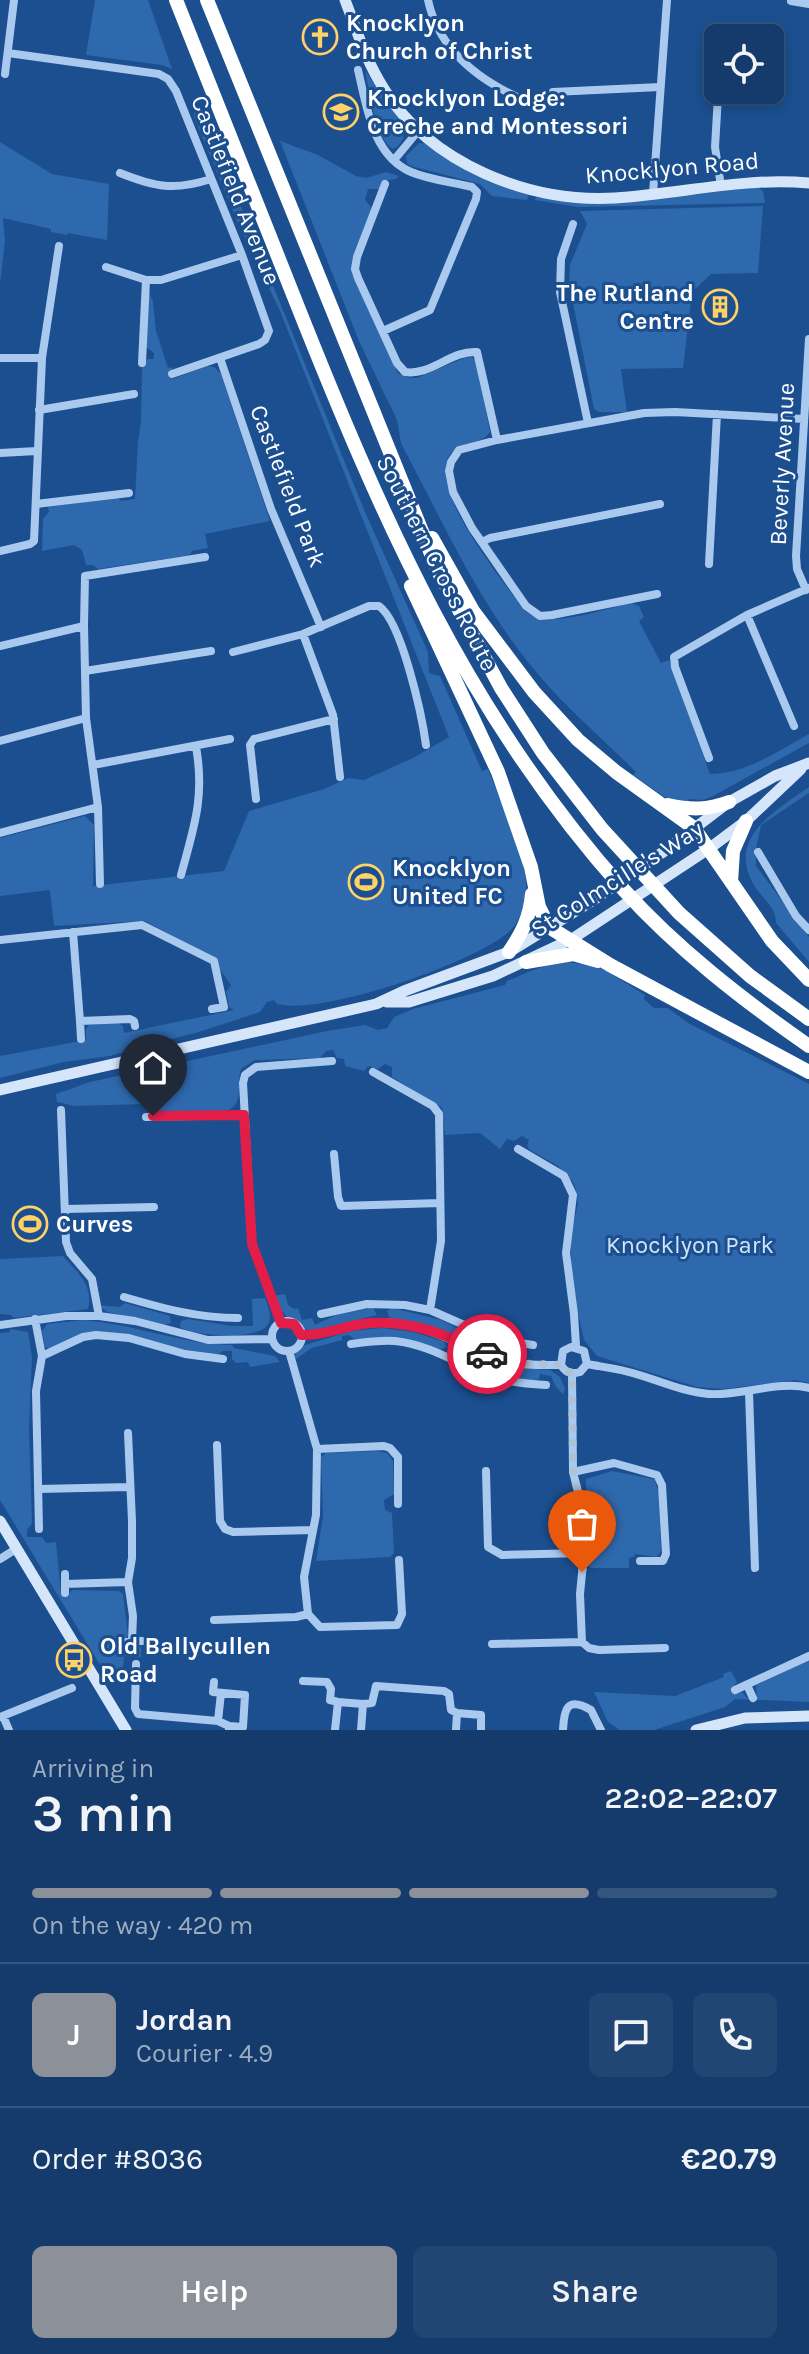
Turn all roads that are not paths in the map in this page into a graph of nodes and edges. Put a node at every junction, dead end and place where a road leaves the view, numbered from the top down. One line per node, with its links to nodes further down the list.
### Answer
1 (176, 0): 54 (highway, Southern Cross Route)
2 (207, 0): 47 (highway, Southern Cross Route)
3 (345, 0): 17 (main road, Knocklyon Road)
4 (428, 0): 15 (street)
5 (667, 0): 13 (street)
6 (791, 1): 8 (street)
7 (13, 3): 9 (street); 10 (street)
8 (809, 4)
9 (0, 5)
10 (8, 53): 12 (street); 20 (street, Castlefield Avenue)
11 (358, 70): 18 (street)
12 (5, 74)
13 (660, 87): 14 (street); 24 (street)
14 (553, 92)
15 (517, 97)
16 (718, 104): 23 (street)
17 (419, 130): 18 (street); 24 (main road, Knocklyon Road)
18 (394, 160): 30 (street)
19 (120, 173): 20 (street)
20 (211, 179): 27 (street, Castlefield Avenue)
21 (809, 183): 23 (main road, Knocklyon Road)
22 (385, 184): 30 (street)
23 (721, 186): 24 (main road, Knocklyon Road)
24 (653, 194)
25 (583, 230): 42 (street)
26 (59, 246): 33 (street)
27 (242, 255): 29 (street); 34 (street, Castlefield Avenue)
28 (106, 267): 29 (street)
29 (146, 280): 35 (street)
30 (383, 331): 43 (street)
31 (809, 339): 37 (street, Beverly Avenue)
32 (0, 358): 33 (street)
33 (42, 358): 39 (street)
34 (220, 358): 36 (street); 60 (street, Castlefield Park)
35 (142, 363)
36 (172, 374)
37 (808, 386): 41 (street, Beverly Avenue)
38 (134, 394): 39 (street)
39 (39, 410): 44 (street)
40 (717, 414): 41 (street); 42 (street); 55 (street)
41 (804, 419): 46 (street, Beverly Avenue)
42 (588, 423): 43 (street)
43 (497, 440): 51 (street)
44 (37, 451): 45 (street); 49 (street)
45 (0, 453)
46 (805, 474): 56 (street, Beverly Avenue)
47 (397, 475): 79 (highway); 101 (highway, Southern Cross Route)
48 (129, 493): 49 (street)
49 (36, 504): 52 (street)
50 (660, 504): 51 (street)
51 (482, 542): 57 (street)
52 (0, 551)
53 (205, 557): 59 (street)
54 (405, 558): 89 (highway); 105 (highway, Southern Cross Route)
55 (709, 564)
56 (808, 589): 58 (street)
57 (657, 594)
58 (747, 615): 68 (street); 73 (street)
59 (84, 626): 62 (street); 65 (street)
60 (321, 627): 61 (street); 71 (street)
61 (303, 634): 64 (street); 67 (street)
62 (0, 646)
63 (211, 651): 65 (street)
64 (233, 652)
65 (85, 671): 66 (street)
66 (86, 718): 70 (street); 75 (street)
67 (334, 719): 76 (street); 77 (street)
68 (794, 726)
69 (230, 739): 72 (street)
70 (0, 741)
71 (426, 745)
72 (196, 747): 75 (street); 86 (street)
73 (709, 758)
74 (808, 763): 78 (main road, St Colmcille's Way); 81 (main road, St Colmcille's Way)
75 (93, 765): 80 (street)
76 (340, 777)
77 (256, 799)
78 (729, 802): 79 (highway); 82 (main road, St Colmcille's Way)
79 (660, 803): 82 (highway)
80 (98, 807): 83 (street); 88 (street)
81 (746, 821): 84 (main road, St Colmcille's Way); 87 (highway)
82 (694, 828): 84 (highway); 90 (main road, St Colmcille's Way)
83 (0, 833)
84 (710, 848): 87 (highway); 93 (main road, St Colmcille's Way)
85 (758, 852): 91 (street)
86 (181, 875)
87 (731, 882): 98 (highway)
88 (100, 884)
89 (533, 884): 90 (highway); 95 (highway)
90 (549, 927): 93 (highway); 95 (main road, St Colmcille's Way)
91 (809, 930)
92 (73, 932): 94 (street); 100 (street); 102 (street)
93 (572, 939): 96 (main road, St Colmcille's Way); 97 (highway)
94 (0, 940)
95 (509, 952): 99 (main road, St Colmcille's Way)
96 (526, 962): 97 (highway); 99 (main road, St Colmcille's Way)
97 (610, 965): 108 (highway)
98 (809, 980)
99 (383, 1002): 109 (main road, St Colmcille's Way)
100 (212, 1009)
101 (809, 1019)
102 (80, 1021): 103 (street); 104 (street)
103 (135, 1026)
104 (81, 1039)
105 (809, 1046)
106 (332, 1061): 111 (street)
107 (373, 1072): 115 (street)
108 (809, 1072)
109 (0, 1090)
110 (61, 1110): 117 (street)
111 (244, 1115): 112 (street); 127 (street)
112 (146, 1117)
113 (518, 1149): 136 (street)
114 (334, 1154): 115 (street)
115 (440, 1203): 120 (street)
116 (154, 1207): 117 (street)
117 (66, 1209): 123 (street)
118 (124, 1297): 121 (street)
119 (383, 1303): 120 (street); 122 (street); 126 (street)
120 (430, 1310): 132 (street)
121 (179, 1313): 124 (street); 129 (street)
122 (321, 1314)
123 (99, 1316): 125 (street); 129 (street)
124 (238, 1318)
125 (35, 1319): 128 (street); 138 (street)
126 (384, 1322): 130 (street); 133 (street)
127 (281, 1323): 130 (street); 131 (street)
128 (0, 1325)
129 (175, 1333): 131 (street)
130 (301, 1335): 137 (street)
131 (272, 1339): 137 (street)
132 (496, 1339): 135 (street); 140 (street)
133 (456, 1340): 139 (street); 140 (street)
134 (351, 1344): 139 (street)
135 (533, 1345)
136 (576, 1346): 142 (street); 143 (street)
137 (289, 1351): 150 (street)
138 (42, 1356): 141 (street); 154 (street)
139 (450, 1356): 145 (street)
140 (491, 1356): 143 (street)
141 (223, 1359)
142 (587, 1364): 144 (street); 147 (street)
143 (561, 1365): 144 (street)
144 (572, 1374): 152 (street)
145 (546, 1385)
146 (809, 1388): 147 (street)
147 (749, 1392): 164 (street)
148 (128, 1433): 153 (street)
149 (217, 1445): 158 (street)
150 (317, 1449): 155 (street); 158 (street)
151 (486, 1471): 160 (street)
152 (573, 1472): 160 (street); 163 (street)
153 (129, 1487): 154 (street); 165 (street)
154 (38, 1489): 157 (street)
155 (398, 1504)
156 (0, 1521): 159 (main road)
157 (39, 1529)
158 (312, 1530): 167 (street)
159 (16, 1549): 161 (street); 190 (main road)
160 (584, 1553): 170 (street)
161 (1, 1557)
162 (399, 1560): 167 (street)
163 (640, 1561)
164 (755, 1568)
165 (128, 1582): 166 (street); 169 (street)
166 (65, 1584)
167 (308, 1614): 168 (street)
168 (214, 1620)
169 (132, 1641)
170 (582, 1642): 171 (street); 172 (street)
171 (492, 1644)
172 (665, 1648)
173 (809, 1656): 177 (street)
174 (136, 1664): 187 (street)
175 (303, 1681): 182 (street)
176 (214, 1682): 180 (street)
177 (747, 1685): 179 (street); 181 (street)
178 (72, 1688): 185 (street)
179 (735, 1690)
180 (221, 1693): 187 (street); 188 (street)
181 (753, 1698)
182 (338, 1702): 183 (street); 191 (street)
183 (363, 1704): 184 (street); 192 (street)
184 (457, 1713): 193 (street); 194 (street)
185 (2, 1716): 189 (street)
186 (809, 1716): 197 (main road)
187 (218, 1721): 188 (street)
188 (229, 1728)
189 (9, 1730)
190 (126, 1730)
191 (335, 1730)
192 (361, 1730)
193 (456, 1730)
194 (481, 1730)
195 (563, 1730): 196 (street)
196 (601, 1730)
197 (696, 1730)

